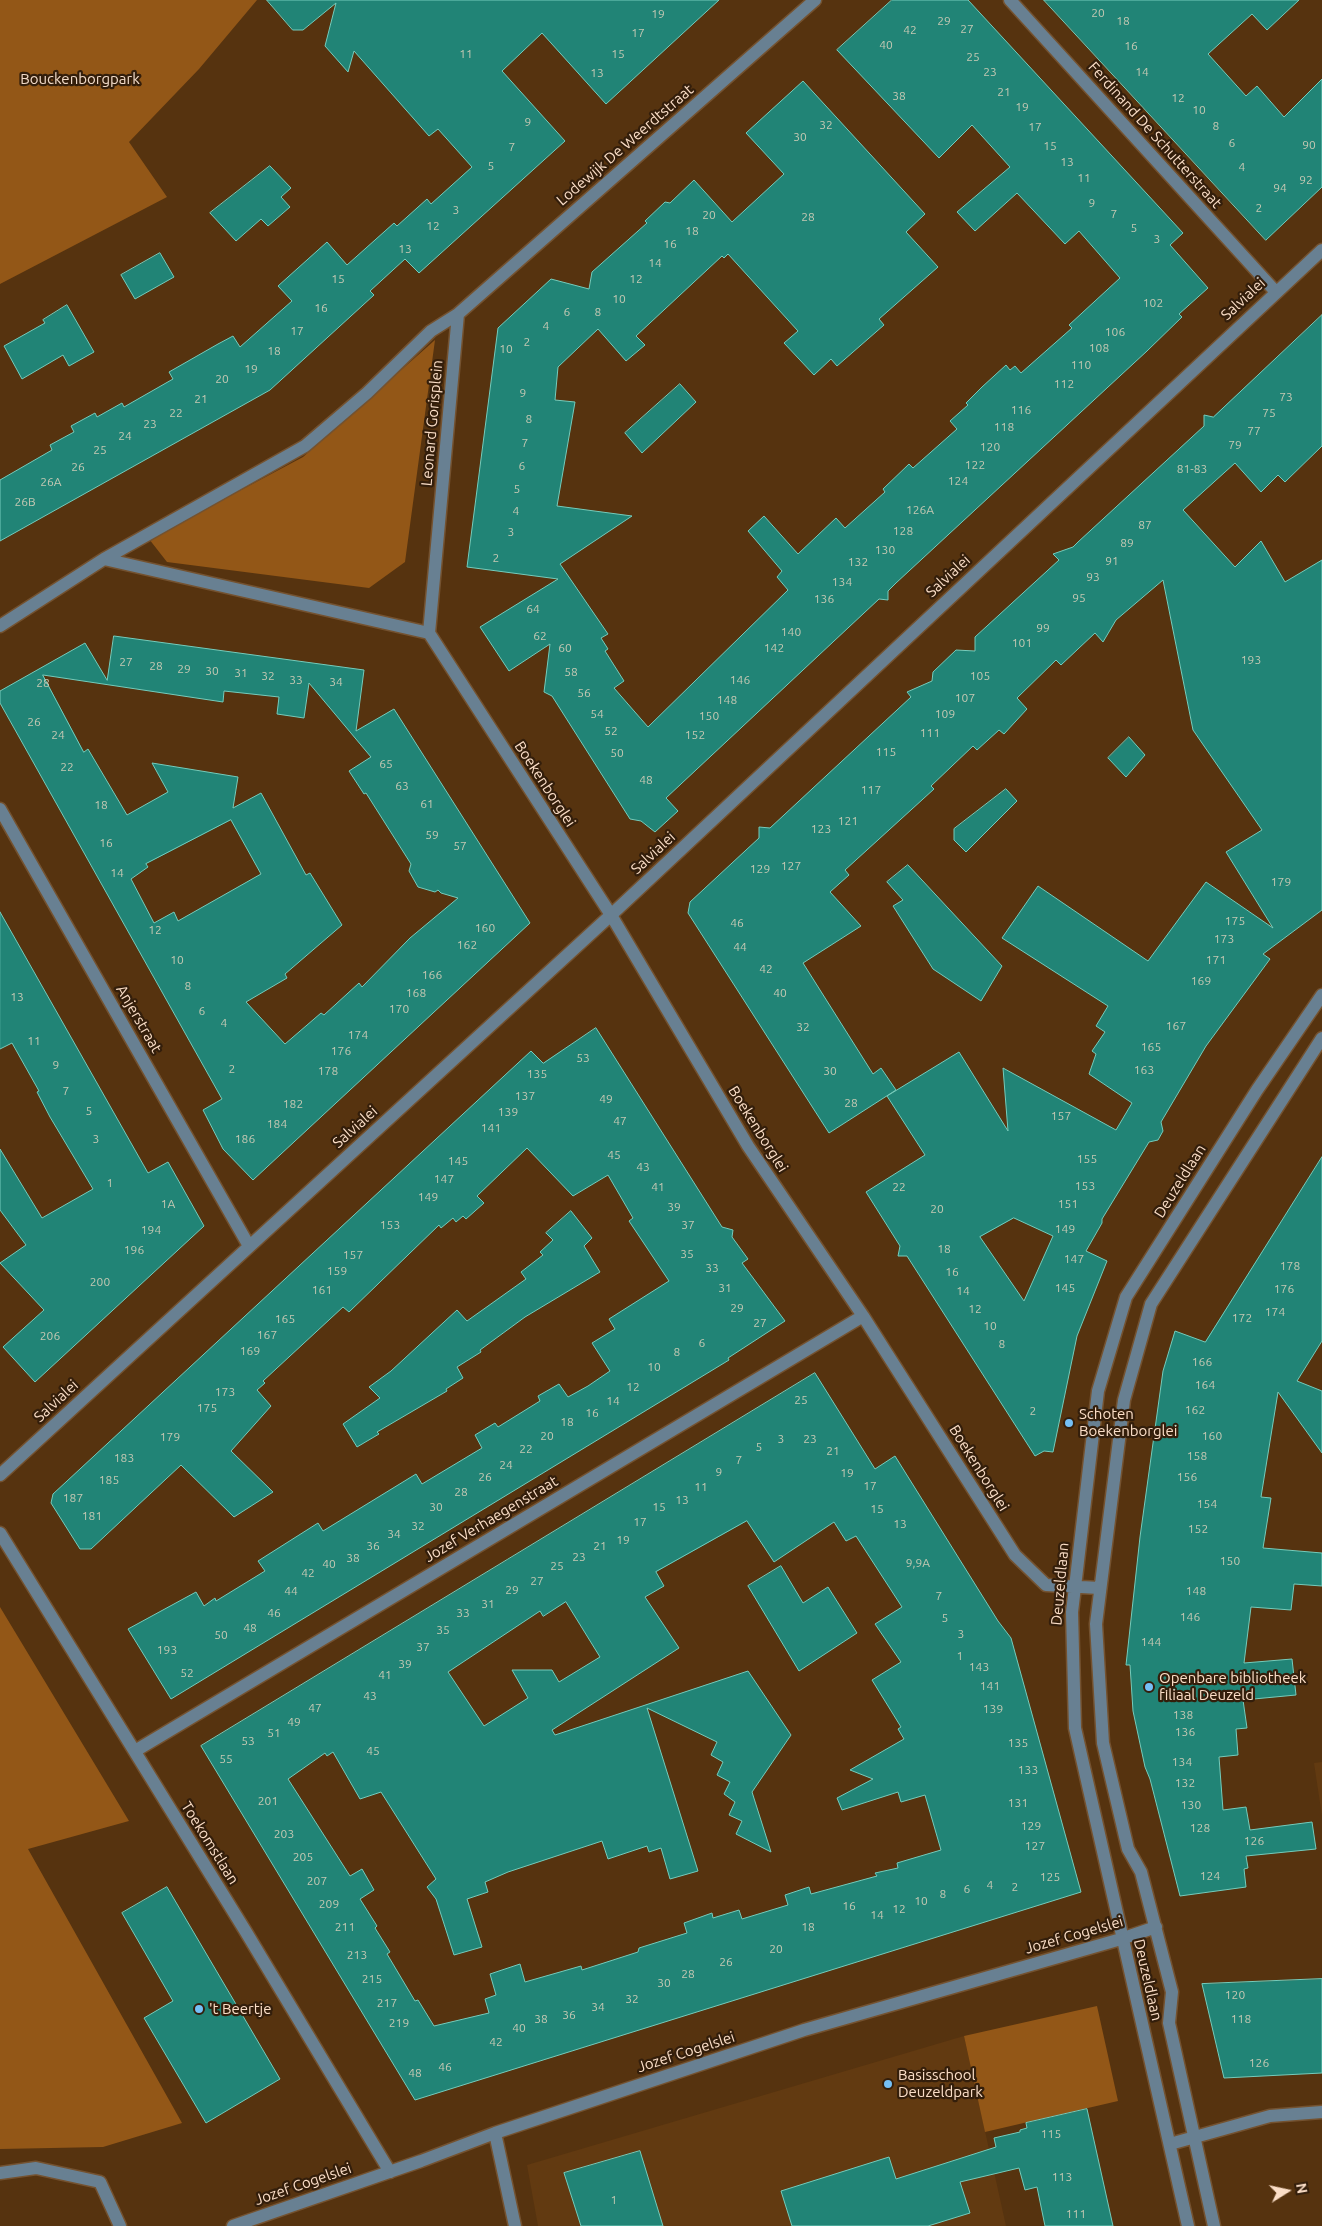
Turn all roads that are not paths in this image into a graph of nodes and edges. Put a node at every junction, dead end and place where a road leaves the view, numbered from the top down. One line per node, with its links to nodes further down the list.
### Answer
1 (815, 0): 5 (street, Lodewijk De Weerdtstraat)
2 (1010, 0): 4 (street, Ferdinand De Schutterstraat)
3 (1322, 250): 4 (street, Salvialei)
4 (1275, 292): 10 (street, Salvialei)
5 (458, 314): 6 (street, Leonard Gorisplein); 8 (street, Leonard Gorisplein)
6 (104, 559): 7 (street, Leonard Gorisplein); 8 (street)
7 (0, 626)
8 (429, 633): 10 (street, Boekenborglei)
9 (0, 809): 13 (street, Anjerstraat)
10 (611, 915): 13 (street, Salvialei); 14 (street, Boekenborglei)
11 (1322, 995): 17 (street, Deuzeldlaan)
12 (1322, 1038): 18 (street, Deuzeldlaan)
13 (249, 1246): 15 (street, Salvialei)
14 (863, 1316): 17 (street, Boekenborglei); 19 (street, Jozef Verhaegenstraat)
15 (0, 1475)
16 (0, 1533): 19 (street, Toekomstlaan)
17 (1074, 1587): 18 (street, Boekenborglei); 21 (street, Deuzeldlaan)
18 (1099, 1588): 20 (street, Deuzeldlaan)
19 (135, 1751): 27 (street, Toekomstlaan)
20 (1156, 1927): 21 (street, Jozef Cogelslei); 24 (street, Deuzeldlaan)
21 (1121, 1939): 23 (street, Jozef Cogelslei); 25 (street, Deuzeldlaan)
22 (1322, 2112): 24 (street)
23 (495, 2133): 27 (street, Jozef Cogelslei); 30 (street)
24 (1194, 2136): 25 (street); 32 (street, Deuzeldlaan)
25 (1170, 2144): 31 (street, Deuzeldlaan)
26 (0, 2172): 28 (street)
27 (390, 2172): 29 (street, Jozef Cogelslei)
28 (120, 2226)
29 (233, 2226)
30 (515, 2226)
31 (1188, 2226)
32 (1214, 2226)

